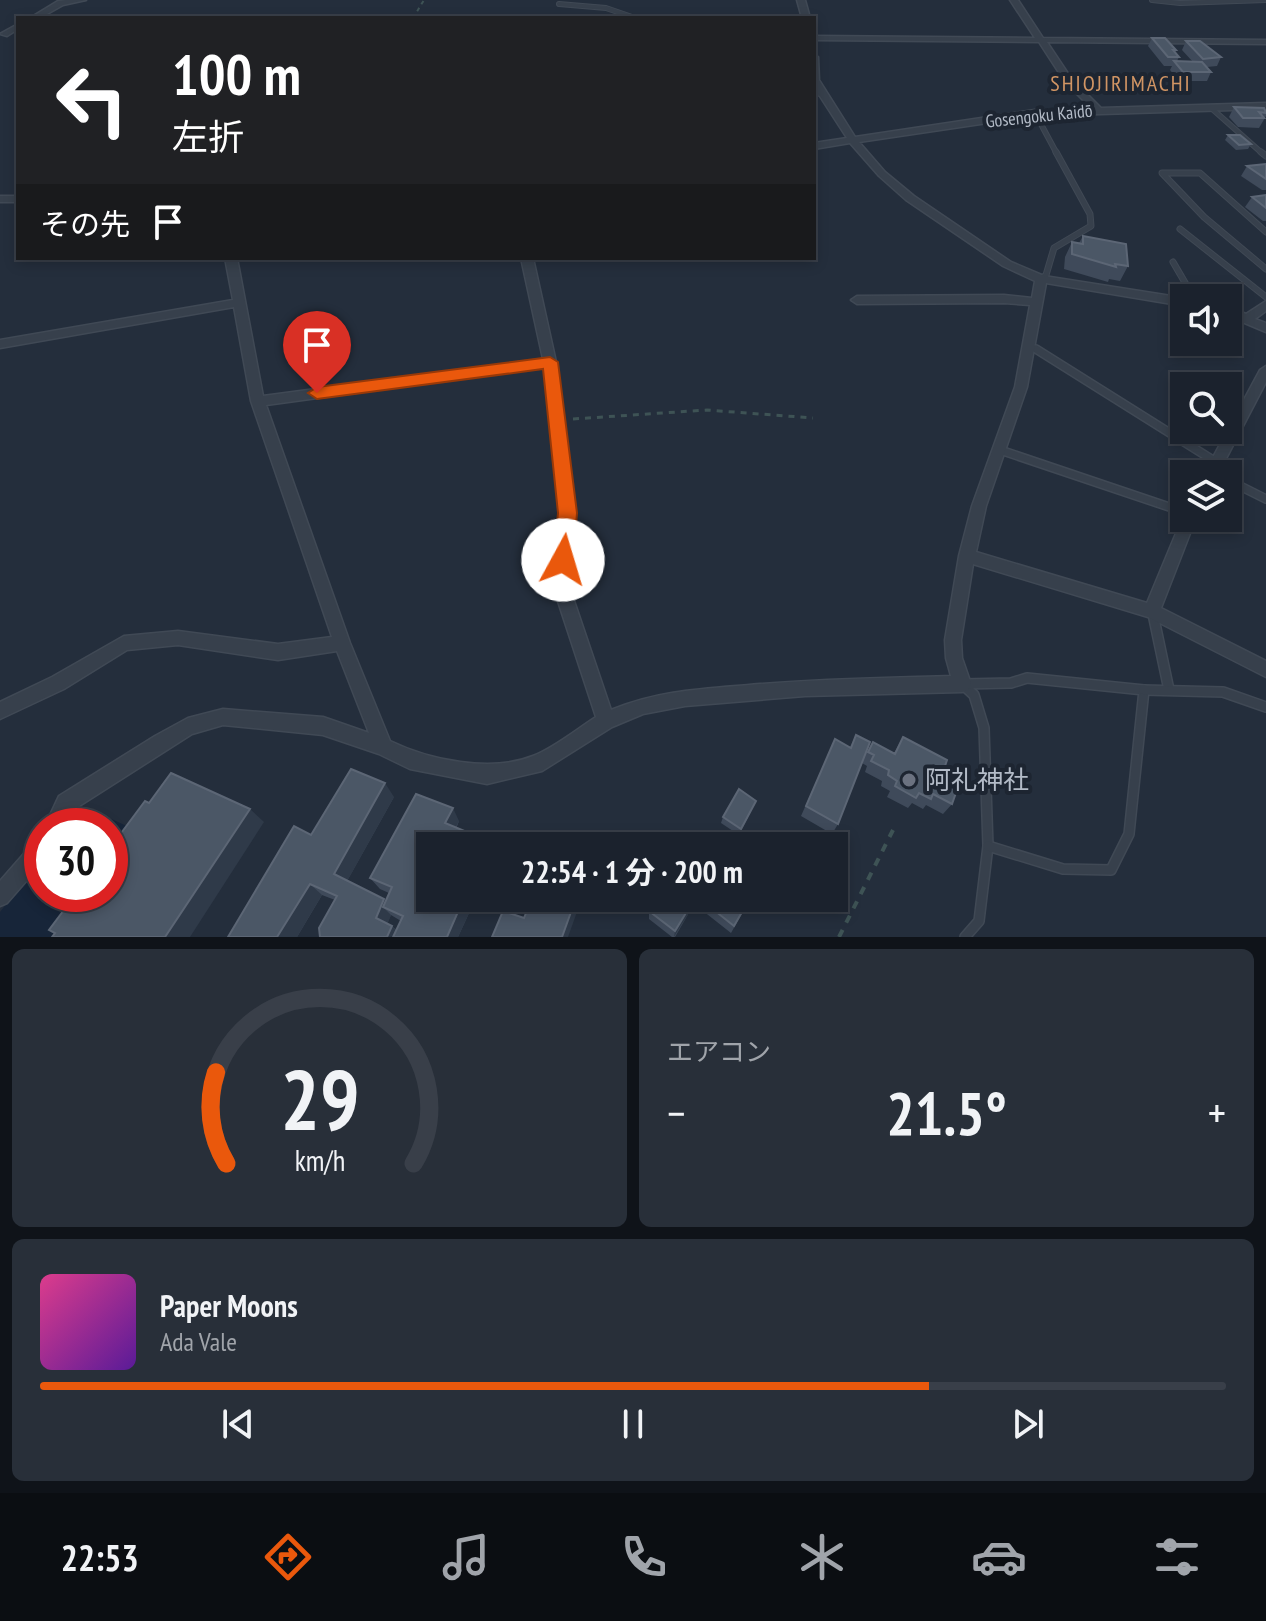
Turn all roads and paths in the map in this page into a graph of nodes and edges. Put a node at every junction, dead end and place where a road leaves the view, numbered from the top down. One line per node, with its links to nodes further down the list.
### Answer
1 (82, 0): 6 (street)
2 (1014, 0): 9 (street)
3 (1152, 0): 4 (lane)
4 (1266, 0)
5 (559, 4): 7 (lane)
6 (38, 16)
7 (629, 16)
8 (816, 38): 9 (street)
9 (1041, 40): 10 (street); 14 (street)
10 (1266, 42)
11 (818, 94): 16 (street)
12 (1266, 106): 13 (street, Gosengoku Kaidō)
13 (1210, 107): 14 (street, Gosengoku Kaidō); 18 (lane)
14 (1098, 110): 15 (street, Gosengoku Kaidō)
15 (1035, 113): 16 (street, Gosengoku Kaidō); 25 (lane)
16 (853, 141): 17 (street, Gosengoku Kaidō); 25 (street)
17 (816, 146)
18 (1266, 156)
19 (1180, 229): 27 (lane)
20 (1266, 232): 24 (lane)
21 (231, 260): 31 (street)
22 (527, 260): 38 (street)
23 (1173, 262): 26 (lane)
24 (1266, 269)
25 (1041, 279): 29 (street); 30 (street)
26 (1186, 284)
27 (1266, 297)
28 (857, 300): 30 (street)
29 (1170, 300)
30 (1036, 302): 37 (street)
31 (239, 303): 36 (street); 40 (street)
32 (1266, 305): 34 (street)
33 (1242, 317): 34 (street)
34 (1247, 319): 35 (street)
35 (1266, 328)
36 (0, 344)
37 (1029, 346): 43 (street); 44 (lane)
38 (550, 362): 40 (street); 42 (street)
39 (1266, 370): 45 (street)
40 (258, 401): 52 (street)
41 (813, 418): 42 (path)
42 (557, 421): 59 (street)
43 (1000, 450): 48 (lane); 50 (street)
44 (1199, 460)
45 (1218, 460)
46 (1242, 487): 47 (lane)
47 (1266, 499)
48 (1170, 507)
49 (1183, 532): 51 (street)
50 (967, 556): 51 (street); 54 (street)
51 (1152, 611): 53 (street); 56 (lane)
52 (342, 643): 58 (street); 60 (street)
53 (1266, 669)
54 (962, 684): 55 (lane); 59 (street); 63 (lane)
55 (1144, 690): 56 (lane); 63 (lane)
56 (1169, 690): 57 (lane)
57 (1266, 707)
58 (0, 711)
59 (606, 721): 60 (street)
60 (383, 747): 61 (street)
61 (64, 808)
62 (893, 830): 66 (path)
63 (988, 846): 67 (lane)
64 (24, 869): 65 (street)
65 (0, 896)
66 (839, 937)
67 (965, 937)

